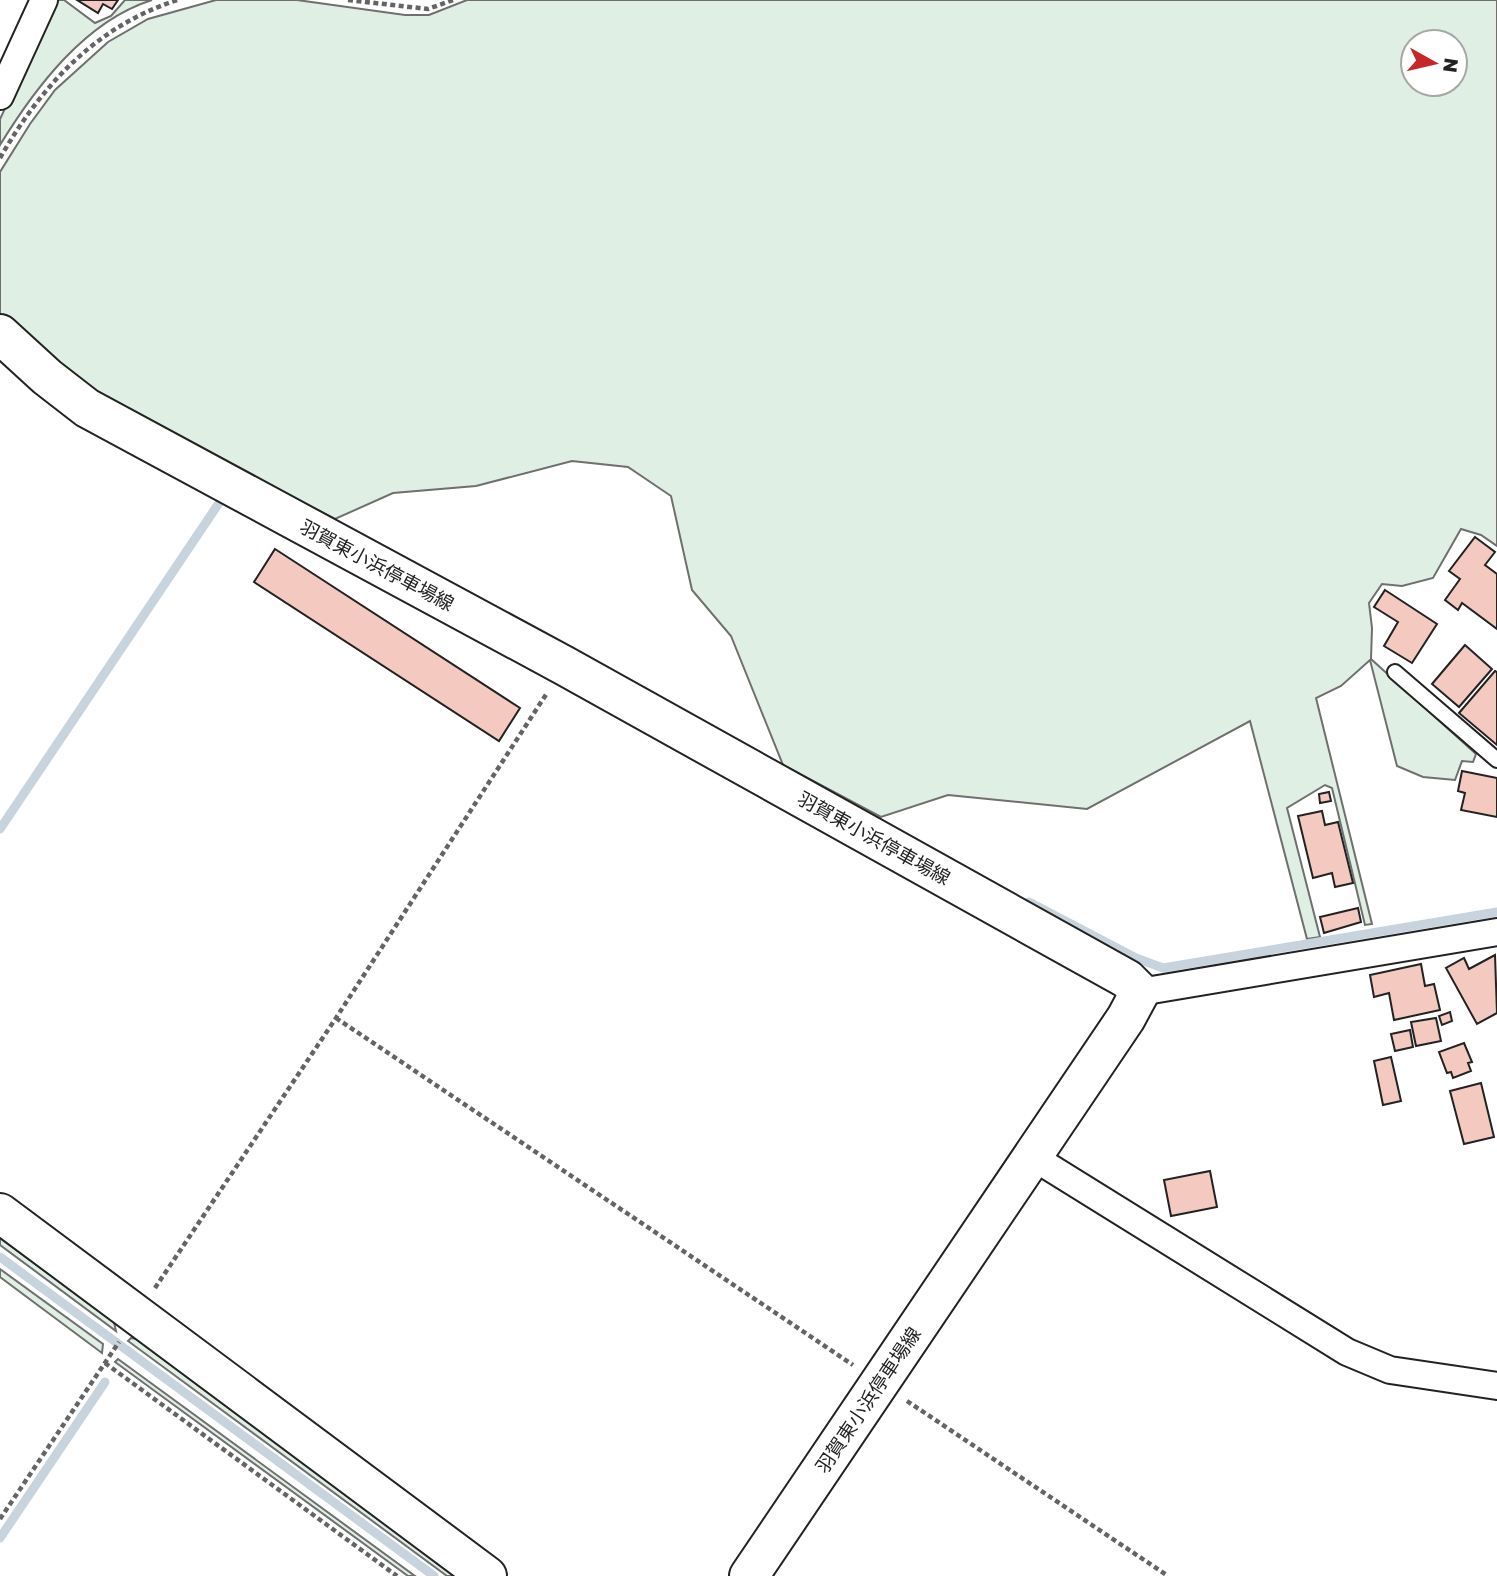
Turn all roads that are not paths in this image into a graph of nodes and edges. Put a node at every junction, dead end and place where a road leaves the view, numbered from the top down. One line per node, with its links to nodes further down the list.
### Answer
1 (44, 0): 2 (street)
2 (0, 96)
3 (0, 334): 7 (main road, 羽賀東小浜停車場線)
4 (1395, 672): 5 (lane)
5 (1497, 760)
6 (1497, 932): 7 (street)
7 (1140, 992): 8 (main road, 羽賀東小浜停車場線)
8 (1033, 1157): 10 (street); 12 (main road, 羽賀東小浜停車場線)
9 (0, 1213): 11 (main road)
10 (1497, 1386)
11 (487, 1576)
12 (750, 1576)

